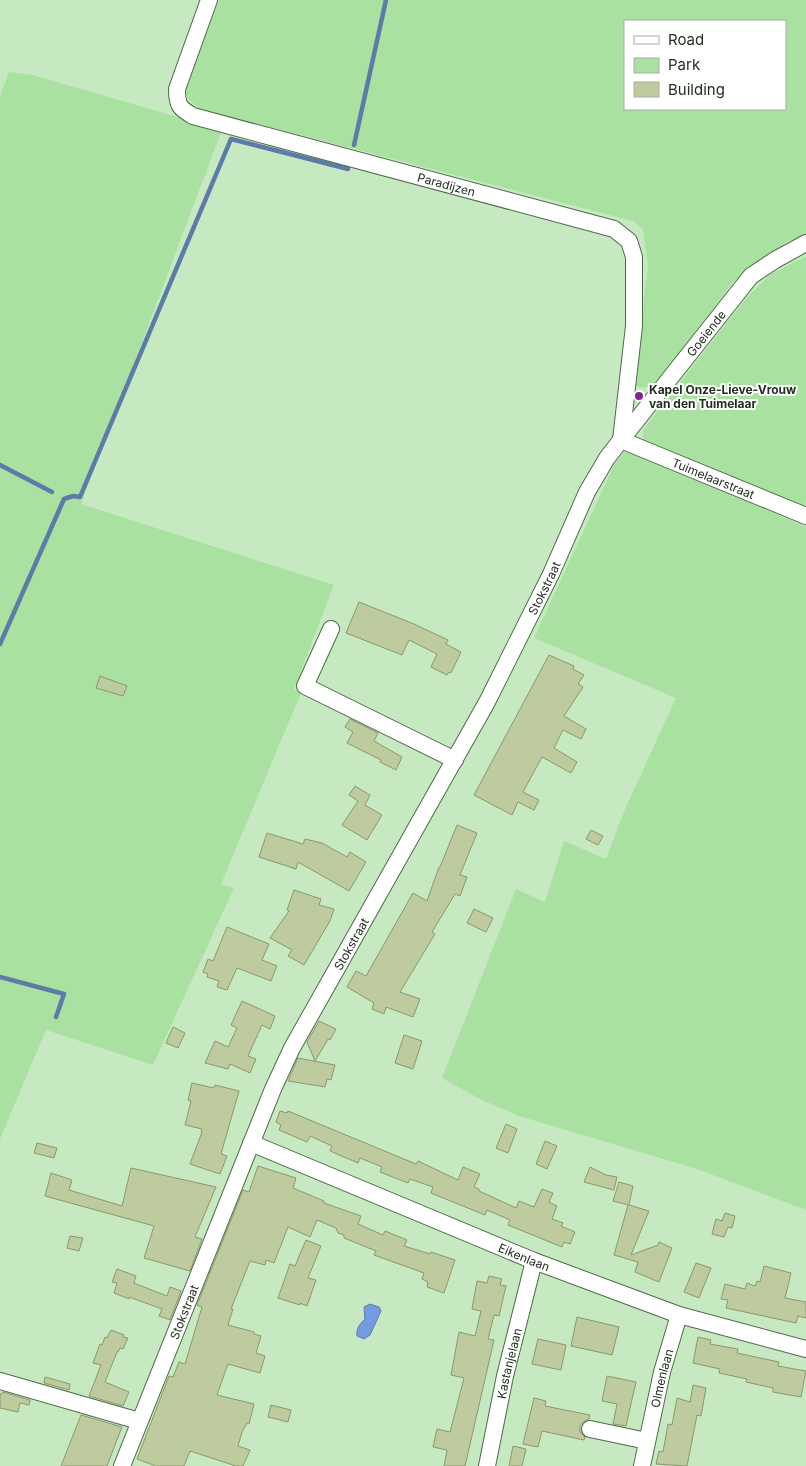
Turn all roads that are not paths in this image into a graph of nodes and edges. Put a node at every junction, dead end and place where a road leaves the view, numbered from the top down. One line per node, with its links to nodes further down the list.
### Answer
1 (209, 0): 3 (street, Paradijzen)
2 (806, 243): 3 (street, Goeiende)
3 (621, 440): 4 (street, Tuimelaarstraat); 6 (street, Stokstraat)
4 (806, 516)
5 (331, 628): 6 (street)
6 (455, 760): 7 (street, Stokstraat)
7 (251, 1143): 8 (street, Eikenlaan); 12 (street, Stokstraat)
8 (534, 1261): 9 (street, Eikenlaan); 16 (street, Kastanjelaan)
9 (679, 1315): 10 (street, Eikenlaan); 14 (street, Olmenlaan)
10 (806, 1349)
11 (0, 1380): 12 (street)
12 (138, 1421): 15 (street, Stokstraat)
13 (590, 1429): 14 (street)
14 (647, 1441): 17 (street, Olmenlaan)
15 (122, 1466)
16 (487, 1466)
17 (642, 1466)

